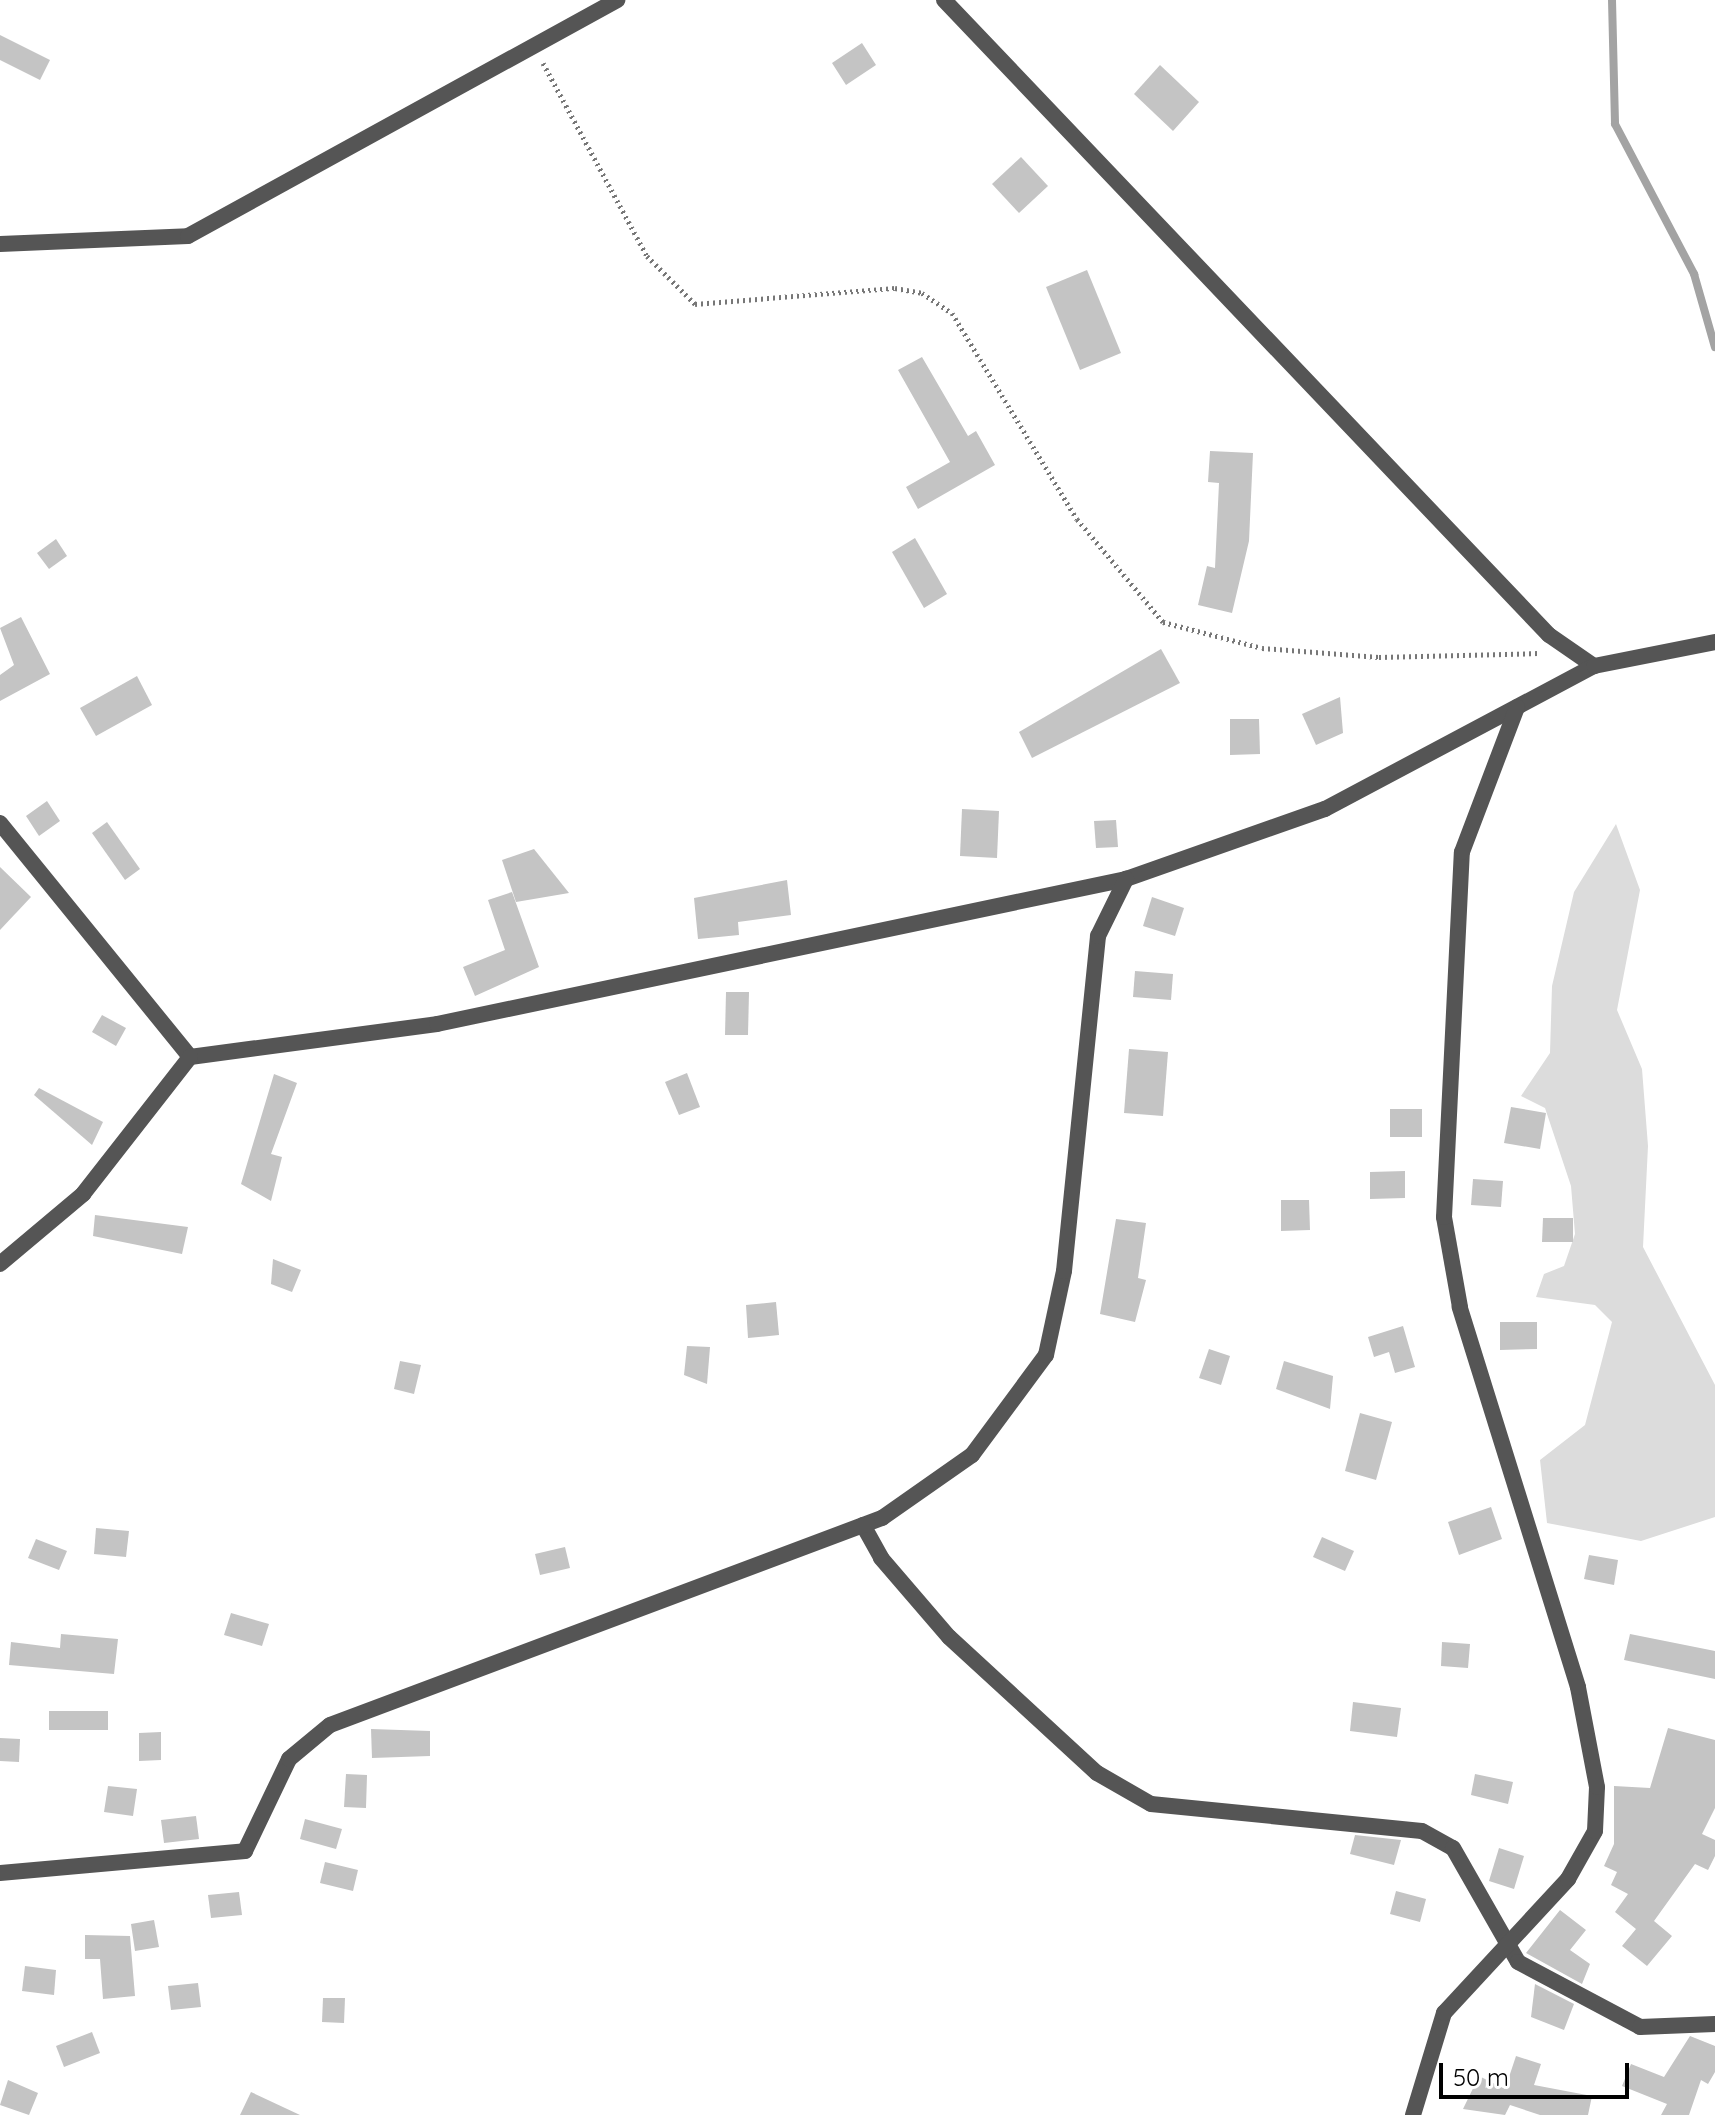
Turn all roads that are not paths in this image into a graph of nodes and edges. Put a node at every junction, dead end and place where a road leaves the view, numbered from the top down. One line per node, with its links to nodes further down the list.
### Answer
1 (617, 0): 3 (street)
2 (944, 0): 5 (street)
3 (0, 244)
4 (1715, 642): 5 (street)
5 (1594, 666): 6 (street)
6 (1517, 707): 8 (street); 13 (street)
7 (0, 823): 9 (street)
8 (1126, 879): 9 (street); 11 (street)
9 (190, 1057): 10 (street)
10 (0, 1264)
11 (863, 1525): 12 (street); 13 (street)
12 (0, 1873)
13 (1505, 1943): 14 (street); 15 (street)
14 (1715, 2024)
15 (1413, 2115)

